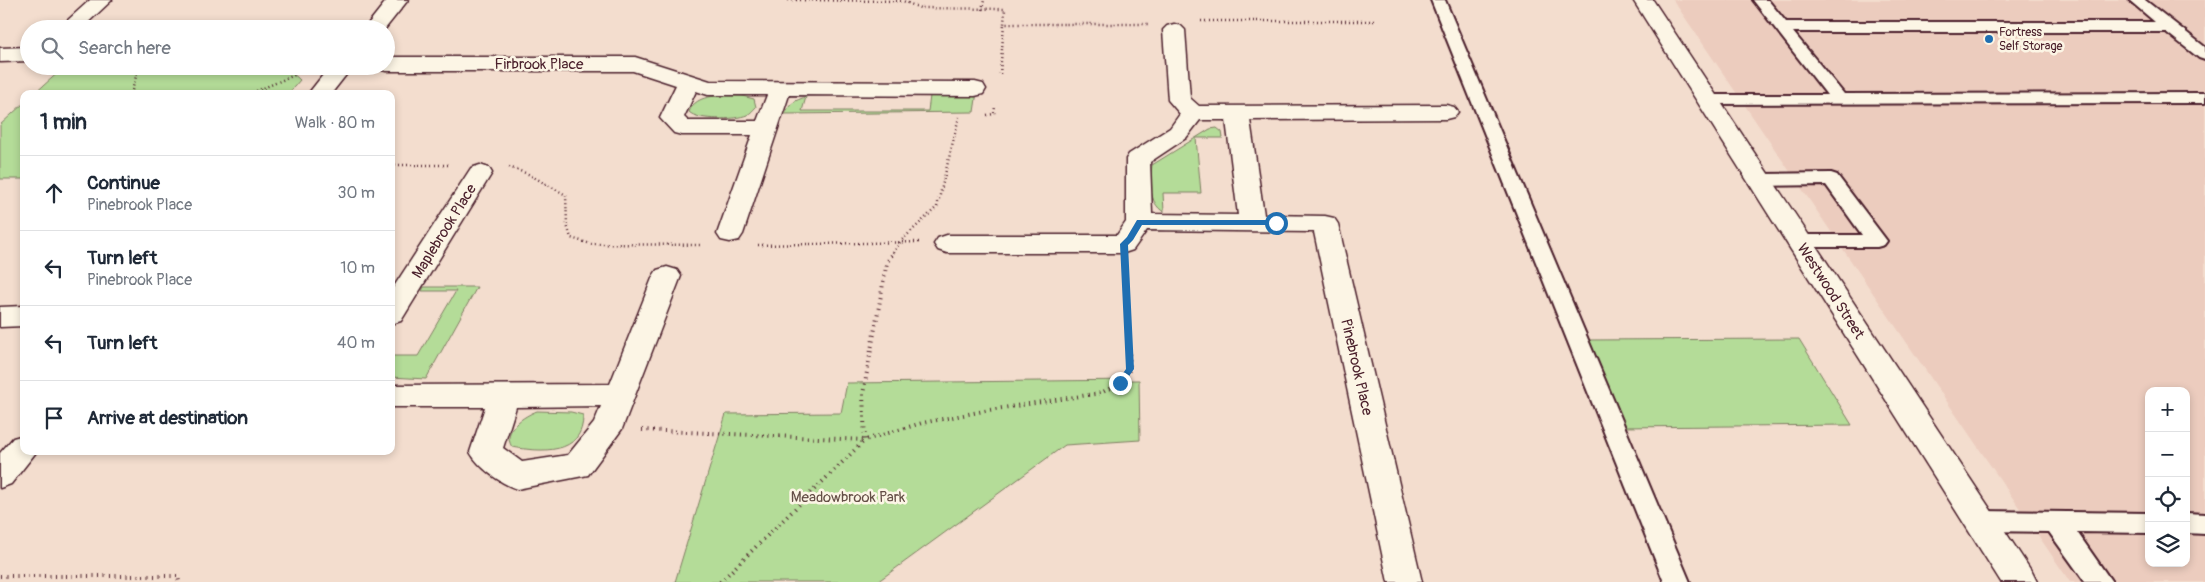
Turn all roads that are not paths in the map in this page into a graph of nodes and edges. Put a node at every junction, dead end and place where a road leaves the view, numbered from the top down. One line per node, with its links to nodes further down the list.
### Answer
1 (102, 0): 7 (street)
2 (398, 0): 8 (street)
3 (1438, 0): 50 (lane)
4 (1643, 0): 23 (street, Westwood Street)
5 (1760, 0): 10 (lane)
6 (2136, 0): 11 (lane)
7 (79, 20)
8 (381, 20)
9 (1175, 25): 25 (street)
10 (1782, 27): 11 (lane); 22 (lane)
11 (2170, 27): 14 (lane)
12 (20, 54): 13 (street)
13 (0, 55)
14 (2205, 56)
15 (395, 64): 17 (street, Firbrook Place)
16 (335, 75): 20 (street)
17 (689, 82): 19 (street, Firbrook Place); 27 (street)
18 (975, 88): 19 (street, Firbrook Place)
19 (780, 89): 27 (street)
20 (322, 90)
21 (2205, 98): 22 (lane)
22 (1839, 99): 23 (lane)
23 (1708, 100): 29 (street, Westwood Street)
24 (1446, 112): 26 (street)
25 (1192, 113): 26 (street); 31 (street)
26 (1237, 113): 30 (street)
27 (766, 128): 32 (street)
28 (480, 168): 36 (street, Maplebrook Place)
29 (1760, 180): 33 (street, Westwood Street); 33 (lane)
30 (1252, 222): 31 (street, Pinebrook Place); 49 (street, Pinebrook Place)
31 (1132, 233): 34 (street, Pinebrook Place)
32 (730, 234)
33 (1800, 242): 44 (street, Westwood Street)
34 (946, 244)
35 (666, 276): 39 (street)
36 (395, 307)
37 (20, 316): 38 (street)
38 (0, 317)
39 (621, 395): 41 (street); 41 (street)
40 (395, 396): 41 (street)
41 (504, 396)
42 (20, 452): 43 (street)
43 (0, 475)
44 (1980, 521): 45 (lane); 51 (street, Westwood Street)
45 (2056, 522): 46 (lane); 52 (lane)
46 (2145, 523)
47 (2190, 523): 48 (lane)
48 (2205, 524)
49 (1405, 582)
50 (1677, 582)
51 (2020, 582)
52 (2099, 582)

